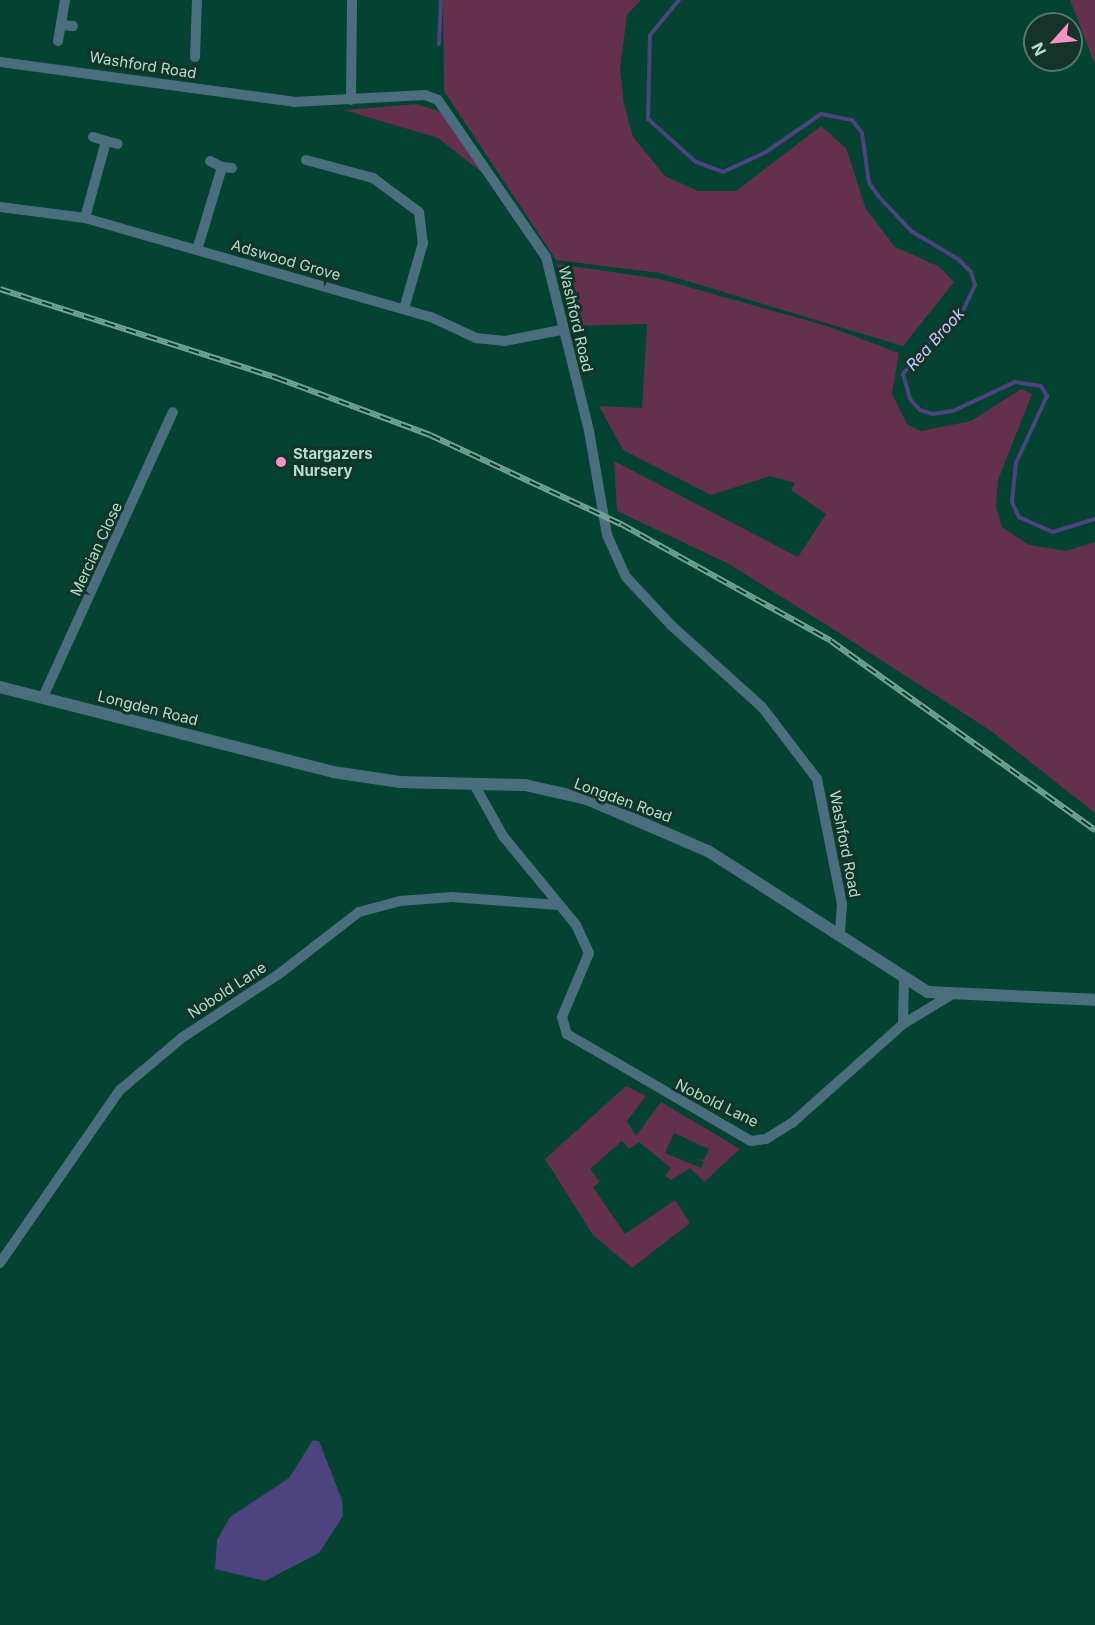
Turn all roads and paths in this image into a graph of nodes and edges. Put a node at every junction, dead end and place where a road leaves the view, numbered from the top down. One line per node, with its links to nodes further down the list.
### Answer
1 (65, 0): 4 (street)
2 (197, 0): 7 (street)
3 (352, 0): 9 (street)
4 (61, 25): 5 (street); 6 (street)
5 (73, 26)
6 (58, 41)
7 (195, 57)
8 (0, 62): 9 (street, Washford Road)
9 (351, 100): 21 (street, Washford Road)
10 (93, 137): 11 (street)
11 (106, 141): 12 (street); 18 (street)
12 (118, 144)
13 (320, 152): 16 (street)
14 (306, 160): 16 (street)
15 (210, 161): 19 (street)
16 (318, 163): 20 (street)
17 (0, 207): 18 (street, Adswood Grove)
18 (85, 218): 19 (street, Adswood Grove)
19 (197, 250): 20 (street, Adswood Grove)
20 (404, 309): 21 (street, Adswood Grove)
21 (561, 330): 27 (street, Washford Road)
22 (173, 412): 24 (street, Mercian Close)
23 (0, 687): 24 (street, Longden Road)
24 (43, 697): 25 (street, Longden Road)
25 (475, 786): 26 (street, Nobold Lane); 27 (street, Longden Road)
26 (558, 905): 31 (street, Nobold Lane); 32 (street, Nobold Lane)
27 (840, 934): 28 (street, Longden Road)
28 (904, 980): 29 (street, Longden Road); 31 (street)
29 (951, 996): 30 (street, Longden Road); 31 (street, Nobold Lane)
30 (1095, 1000)
31 (903, 1024)
32 (0, 1263)

